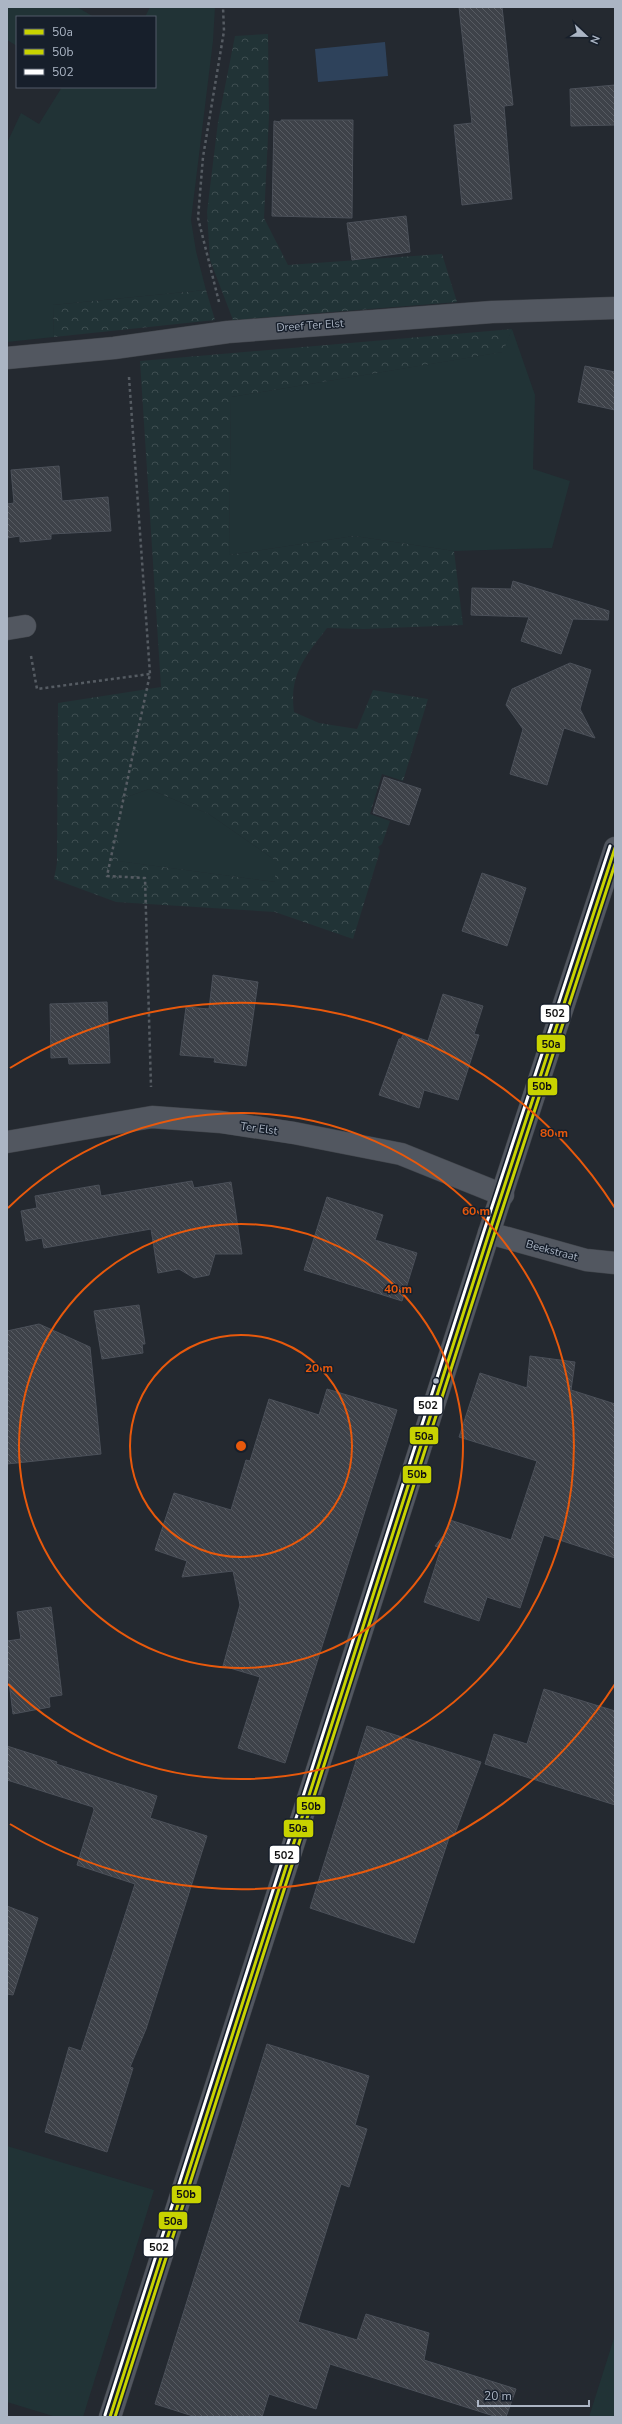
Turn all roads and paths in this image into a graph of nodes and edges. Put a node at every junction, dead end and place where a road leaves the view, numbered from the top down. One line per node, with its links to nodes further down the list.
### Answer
1 (223, 7): 3 (path)
2 (615, 308): 3 (street, Dreef Ter Elst)
3 (228, 332): 4 (street, Dreef Ter Elst)
4 (127, 346): 5 (street, Dreef Ter Elst); 7 (path)
5 (7, 358)
6 (16, 628): 7 (path)
7 (150, 674): 9 (path)
8 (615, 848): 11 (street)
9 (152, 1117): 10 (street, Ter Elst); 11 (street, Ter Elst)
10 (7, 1142)
11 (503, 1195): 12 (street)
12 (489, 1233): 13 (street, Beekstraat); 14 (street)
13 (615, 1263)
14 (110, 2417)

